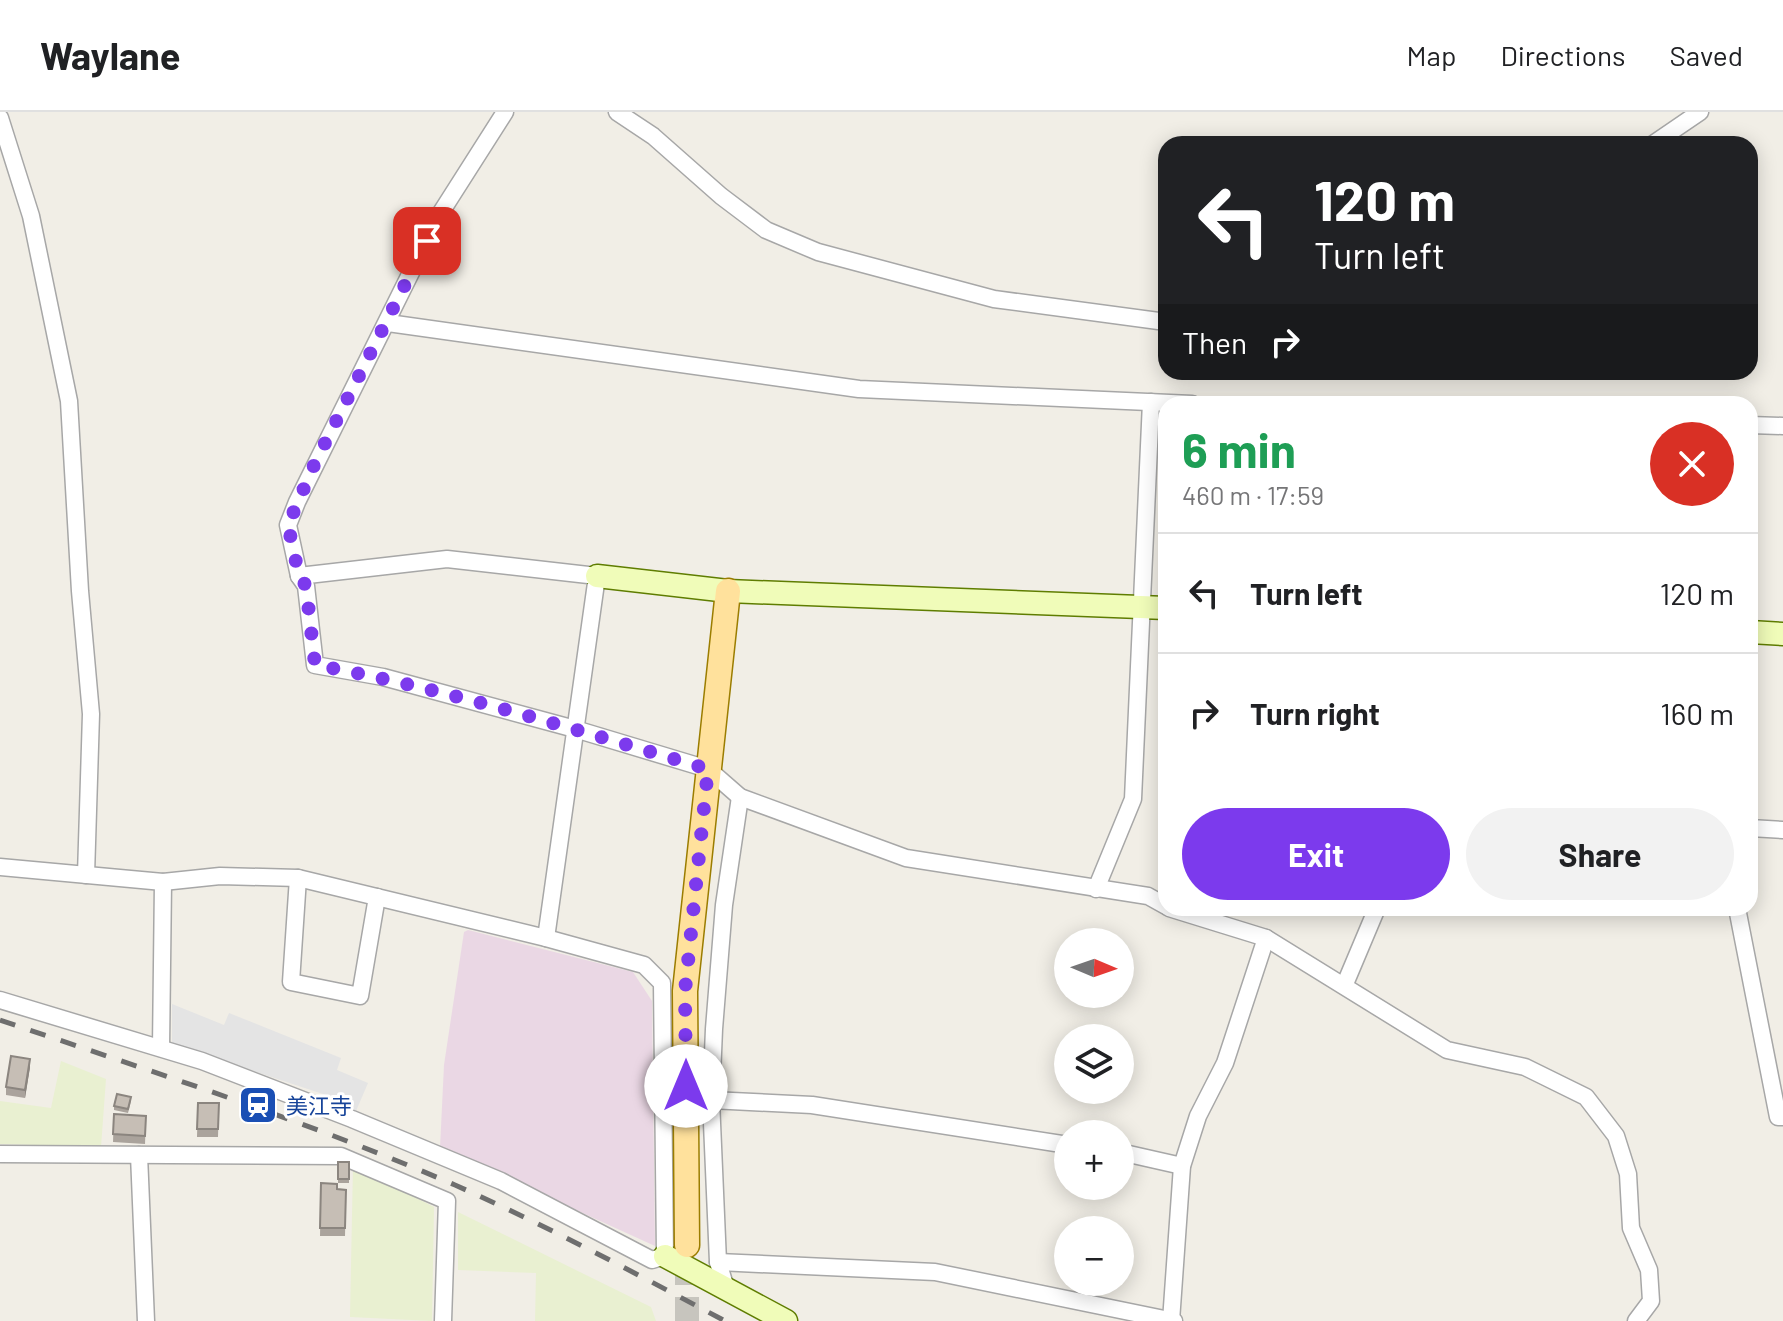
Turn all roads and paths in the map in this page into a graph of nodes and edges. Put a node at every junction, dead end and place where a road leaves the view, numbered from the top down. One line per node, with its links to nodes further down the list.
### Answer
1 (505, 112): 7 (street)
2 (617, 112): 6 (street)
3 (1700, 112): 5 (street)
4 (0, 118): 25 (street)
5 (1665, 136)
6 (1158, 321)
7 (388, 323): 8 (street); 12 (street)
8 (1151, 402): 9 (street); 15 (street)
9 (1158, 402)
10 (1758, 425): 11 (street)
11 (1783, 426)
12 (299, 576): 13 (street); 19 (street)
13 (597, 576): 14 (street); 19 (street)
14 (728, 591): 15 (street); 20 (main road)
15 (1141, 607): 16 (street); 28 (street)
16 (1158, 608)
17 (1758, 632): 18 (street)
18 (1783, 634)
19 (575, 729): 20 (street); 34 (street)
20 (708, 769): 21 (street); 46 (main road)
21 (740, 797): 28 (street); 39 (street)
22 (1758, 828): 23 (street)
23 (1783, 830)
24 (0, 867): 25 (street)
25 (86, 875): 27 (street)
26 (298, 878): 27 (street); 29 (street); 29 (street)
27 (163, 882): 38 (street)
28 (1096, 889): 30 (street)
29 (377, 897): 34 (street)
30 (1158, 902)
31 (1196, 916): 35 (street)
32 (1374, 916): 36 (street)
33 (1739, 916): 40 (street)
34 (546, 938): 47 (street)
35 (1266, 938): 36 (street); 45 (street)
36 (1345, 984): 54 (street)
37 (0, 1000): 38 (street)
38 (161, 1048): 47 (street)
39 (711, 1100): 41 (street); 48 (street)
40 (1783, 1117)
41 (1054, 1143)
42 (0, 1154): 43 (street)
43 (139, 1155): 51 (street); 52 (street)
44 (1134, 1155): 45 (street)
45 (1182, 1166): 50 (street)
46 (687, 1245)
47 (665, 1256): 49 (street)
48 (718, 1262): 49 (street); 50 (street)
49 (725, 1285): 53 (street)
50 (1172, 1320)
51 (146, 1321)
52 (443, 1321)
53 (786, 1321)
54 (1636, 1321)

